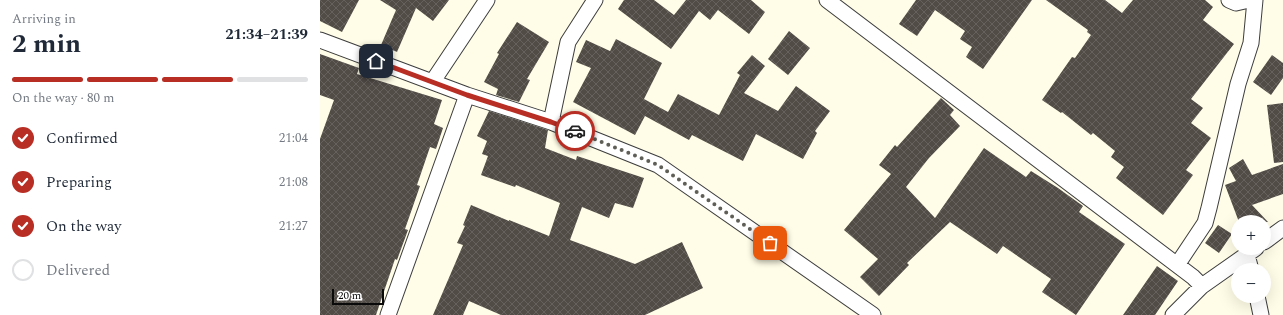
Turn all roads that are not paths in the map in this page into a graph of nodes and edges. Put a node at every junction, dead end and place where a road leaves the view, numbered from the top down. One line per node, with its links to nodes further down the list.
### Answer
1 (487, 0): 8 (street)
2 (595, 0): 10 (street)
3 (827, 0): 14 (street)
4 (1229, 0): 5 (street)
5 (1249, 0)
6 (1255, 0): 14 (street)
7 (320, 40): 8 (street)
8 (433, 81): 9 (street)
9 (467, 95): 10 (street); 17 (street)
10 (551, 122): 18 (street)
11 (1283, 228): 12 (street)
12 (1271, 237)
13 (1246, 255): 15 (street)
14 (1176, 265): 15 (street)
15 (1202, 286): 19 (street)
16 (1258, 303): 20 (street)
17 (388, 315)
18 (873, 315)
19 (1173, 315)
20 (1261, 315)

